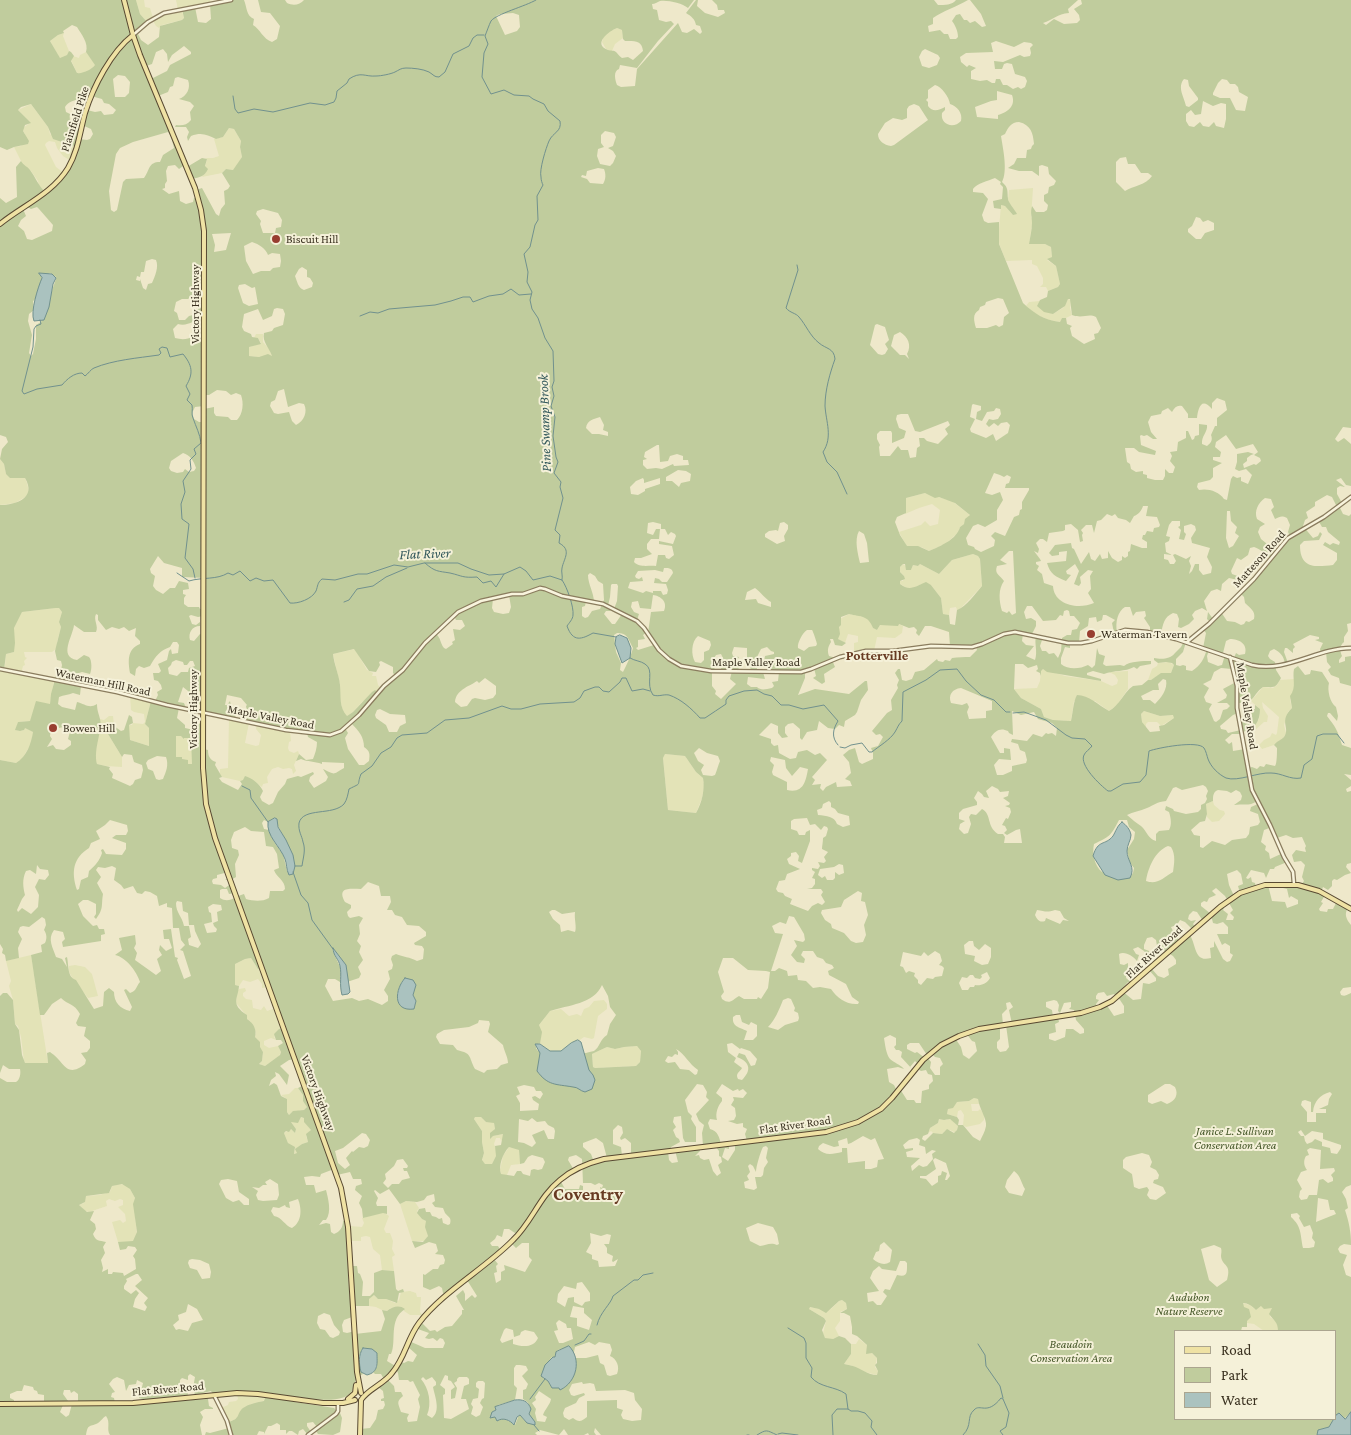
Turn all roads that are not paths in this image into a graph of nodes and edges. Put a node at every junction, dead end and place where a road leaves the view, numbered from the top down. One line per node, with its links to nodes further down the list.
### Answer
1 (124, 0): 3 (main road)
2 (231, 0): 3 (street)
3 (133, 35): 4 (main road, Plainfield Pike); 10 (main road, Victory Highway)
4 (0, 224)
5 (1351, 497): 6 (street, Matteson Road)
6 (1187, 642): 8 (street, Maple Valley Road); 10 (street, Maple Valley Road)
7 (1351, 648): 8 (street)
8 (1230, 657): 11 (street, Maple Valley Road)
9 (0, 669): 10 (street, Waterman Hill Road)
10 (203, 712): 14 (main road, Victory Highway)
11 (1294, 884): 12 (main road, Flat River Road); 14 (main road, Flat River Road)
12 (1351, 909)
13 (214, 1395): 15 (main road, Flat River Road); 16 (main road, Flat River Road); 17 (street)
14 (358, 1397): 15 (main road, Flat River Road); 19 (main road, Victory Highway)
15 (338, 1402): 18 (street)
16 (0, 1404)
17 (231, 1435)
18 (308, 1435)
19 (360, 1435)

